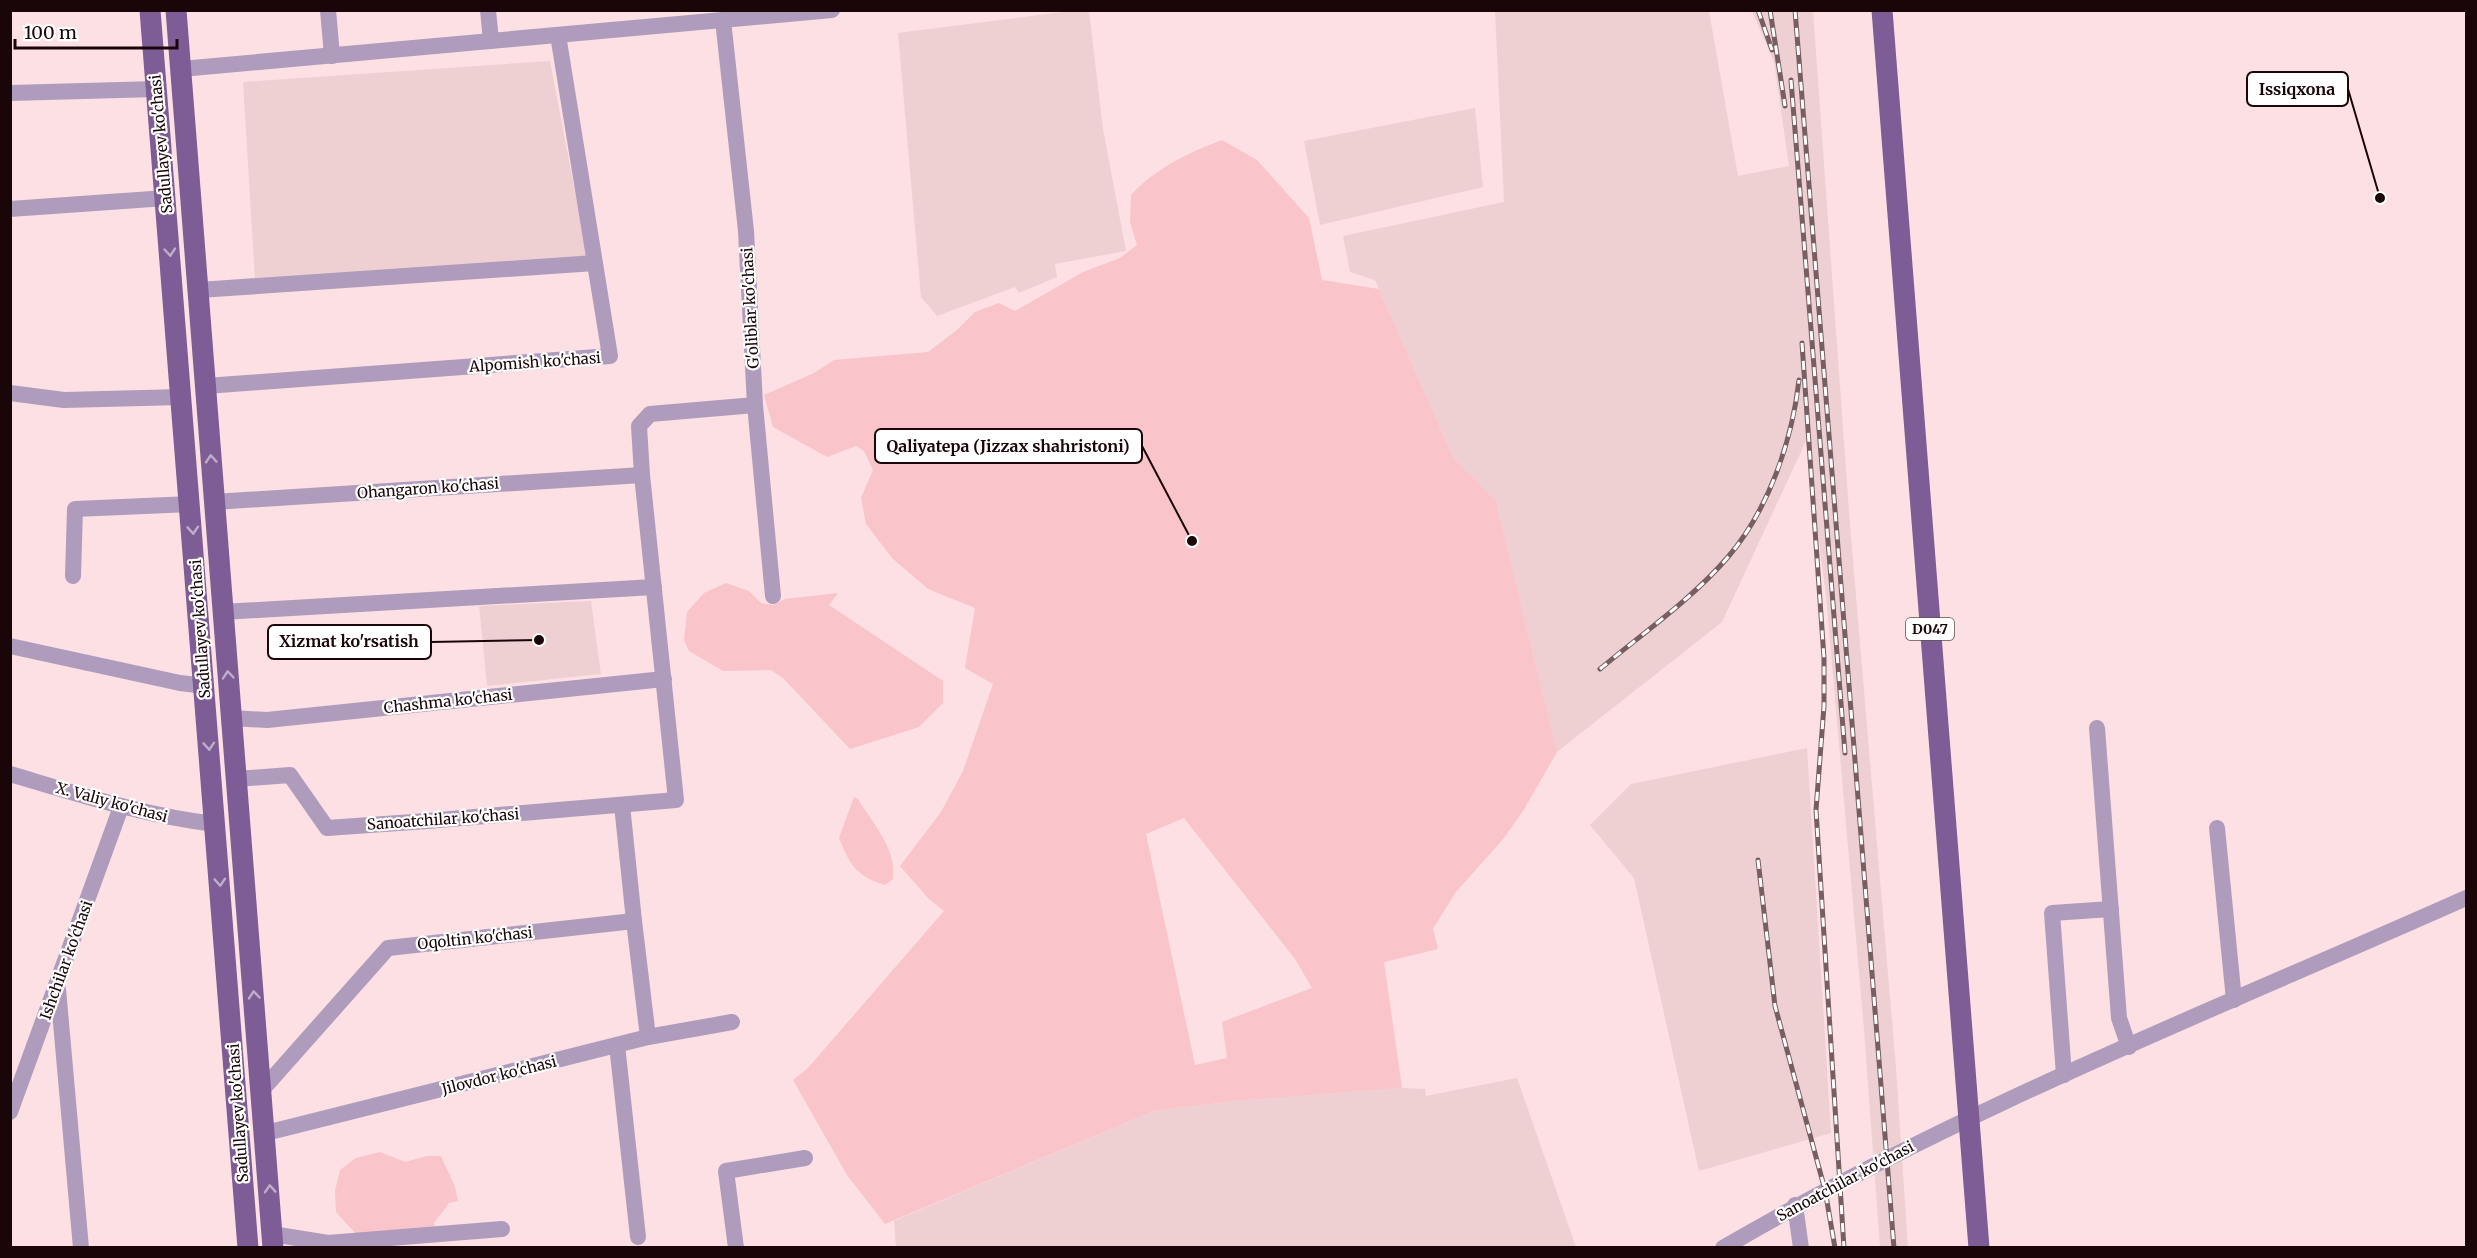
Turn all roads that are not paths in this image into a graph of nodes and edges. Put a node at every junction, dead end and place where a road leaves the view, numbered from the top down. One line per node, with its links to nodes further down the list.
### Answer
1 (150, 10): 12 (main road, Sadullayev ko'chasi)
2 (176, 10): 11 (main road, Sadullayev ko'chasi)
3 (328, 10): 10 (street)
4 (488, 10): 9 (street)
5 (832, 10): 7 (street)
6 (1882, 10): 52 (main road, D047)
7 (723, 20): 8 (street); 21 (street, G'oliblar ko'chasi)
8 (558, 35): 9 (street); 16 (street, Alpomish ko'chasi)
9 (491, 41): 10 (street)
10 (332, 56): 11 (street)
11 (181, 69): 17 (main road, Sadullayev ko'chasi)
12 (157, 89): 13 (street); 14 (main road, Sadullayev ko'chasi)
13 (10, 93)
14 (166, 198): 15 (street); 20 (main road, Sadullayev ko'chasi, one-way to 20)
15 (10, 209)
16 (595, 263): 17 (street); 18 (street, Alpomish ko'chasi)
17 (199, 290): 18 (main road, Sadullayev ko'chasi)
18 (206, 386): 23 (main road, Sadullayev ko'chasi, one-way to 18)
19 (10, 393): 20 (street)
20 (182, 396): 24 (main road, Sadullayev ko'chasi)
21 (755, 405): 22 (street); 27 (street, G'oliblar ko'chasi)
22 (642, 474): 23 (street, Ohangaron ko'chasi); 26 (street)
23 (214, 502): 28 (main road, Sadullayev ko'chasi)
24 (190, 504): 25 (street); 31 (main road, Sadullayev ko'chasi, one-way to 31)
25 (73, 576)
26 (654, 587): 28 (street); 30 (street)
27 (773, 596)
28 (222, 612): 32 (main road, Sadullayev ko'chasi, one-way to 28)
29 (10, 646): 31 (street)
30 (664, 679): 32 (street, Chashma ko'chasi); 36 (street, Sanoatchilar ko'chasi)
31 (205, 686): 38 (main road, Sadullayev ko'chasi, one-way to 38)
32 (231, 718): 35 (main road, Sadullayev ko'chasi)
33 (2097, 728): 41 (street)
34 (10, 774): 37 (street, X. Valiy ko'chasi)
35 (236, 779): 36 (street, Sanoatchilar ko'chasi); 50 (main road, Sadullayev ko'chasi, one-way to 35)
36 (622, 805): 42 (street)
37 (121, 807): 38 (street, X. Valiy ko'chasi); 43 (street, Ishchilar ko'chasi)
38 (215, 824): 59 (main road, Sadullayev ko'chasi, one-way to 59)
39 (2217, 828): 44 (street)
40 (2466, 898): 44 (street, Sanoatchilar ko'chasi)
41 (2111, 909): 48 (street); 49 (street)
42 (634, 921): 46 (street); 50 (street, Oqoltin ko'chasi)
43 (58, 985): 51 (street, Ishchilar ko'chasi); 60 (street)
44 (2234, 1000): 48 (street, Sanoatchilar ko'chasi)
45 (732, 1022): 46 (street, Jilovdor ko'chasi)
46 (648, 1037): 47 (street, Jilovdor ko'chasi)
47 (617, 1045): 53 (street, Jilovdor ko'chasi); 57 (street)
48 (2129, 1047): 49 (street, Sanoatchilar ko'chasi)
49 (2064, 1075): 52 (street, Sanoatchilar ko'chasi)
50 (262, 1090): 53 (main road, Sadullayev ko'chasi)
51 (10, 1112)
52 (1969, 1117): 55 (street, Sanoatchilar ko'chasi); 64 (main road, D047)
53 (266, 1133): 58 (main road, Sadullayev ko'chasi, one-way to 53)
54 (805, 1158): 61 (street)
55 (1795, 1205): 62 (street, Sanoatchilar ko'chasi); 63 (street)
56 (502, 1229): 58 (street)
57 (638, 1237)
58 (273, 1241): 59 (main road)
59 (245, 1247)
60 (81, 1248)
61 (736, 1248)
62 (1723, 1248)
63 (1801, 1248)
64 (1979, 1248)

